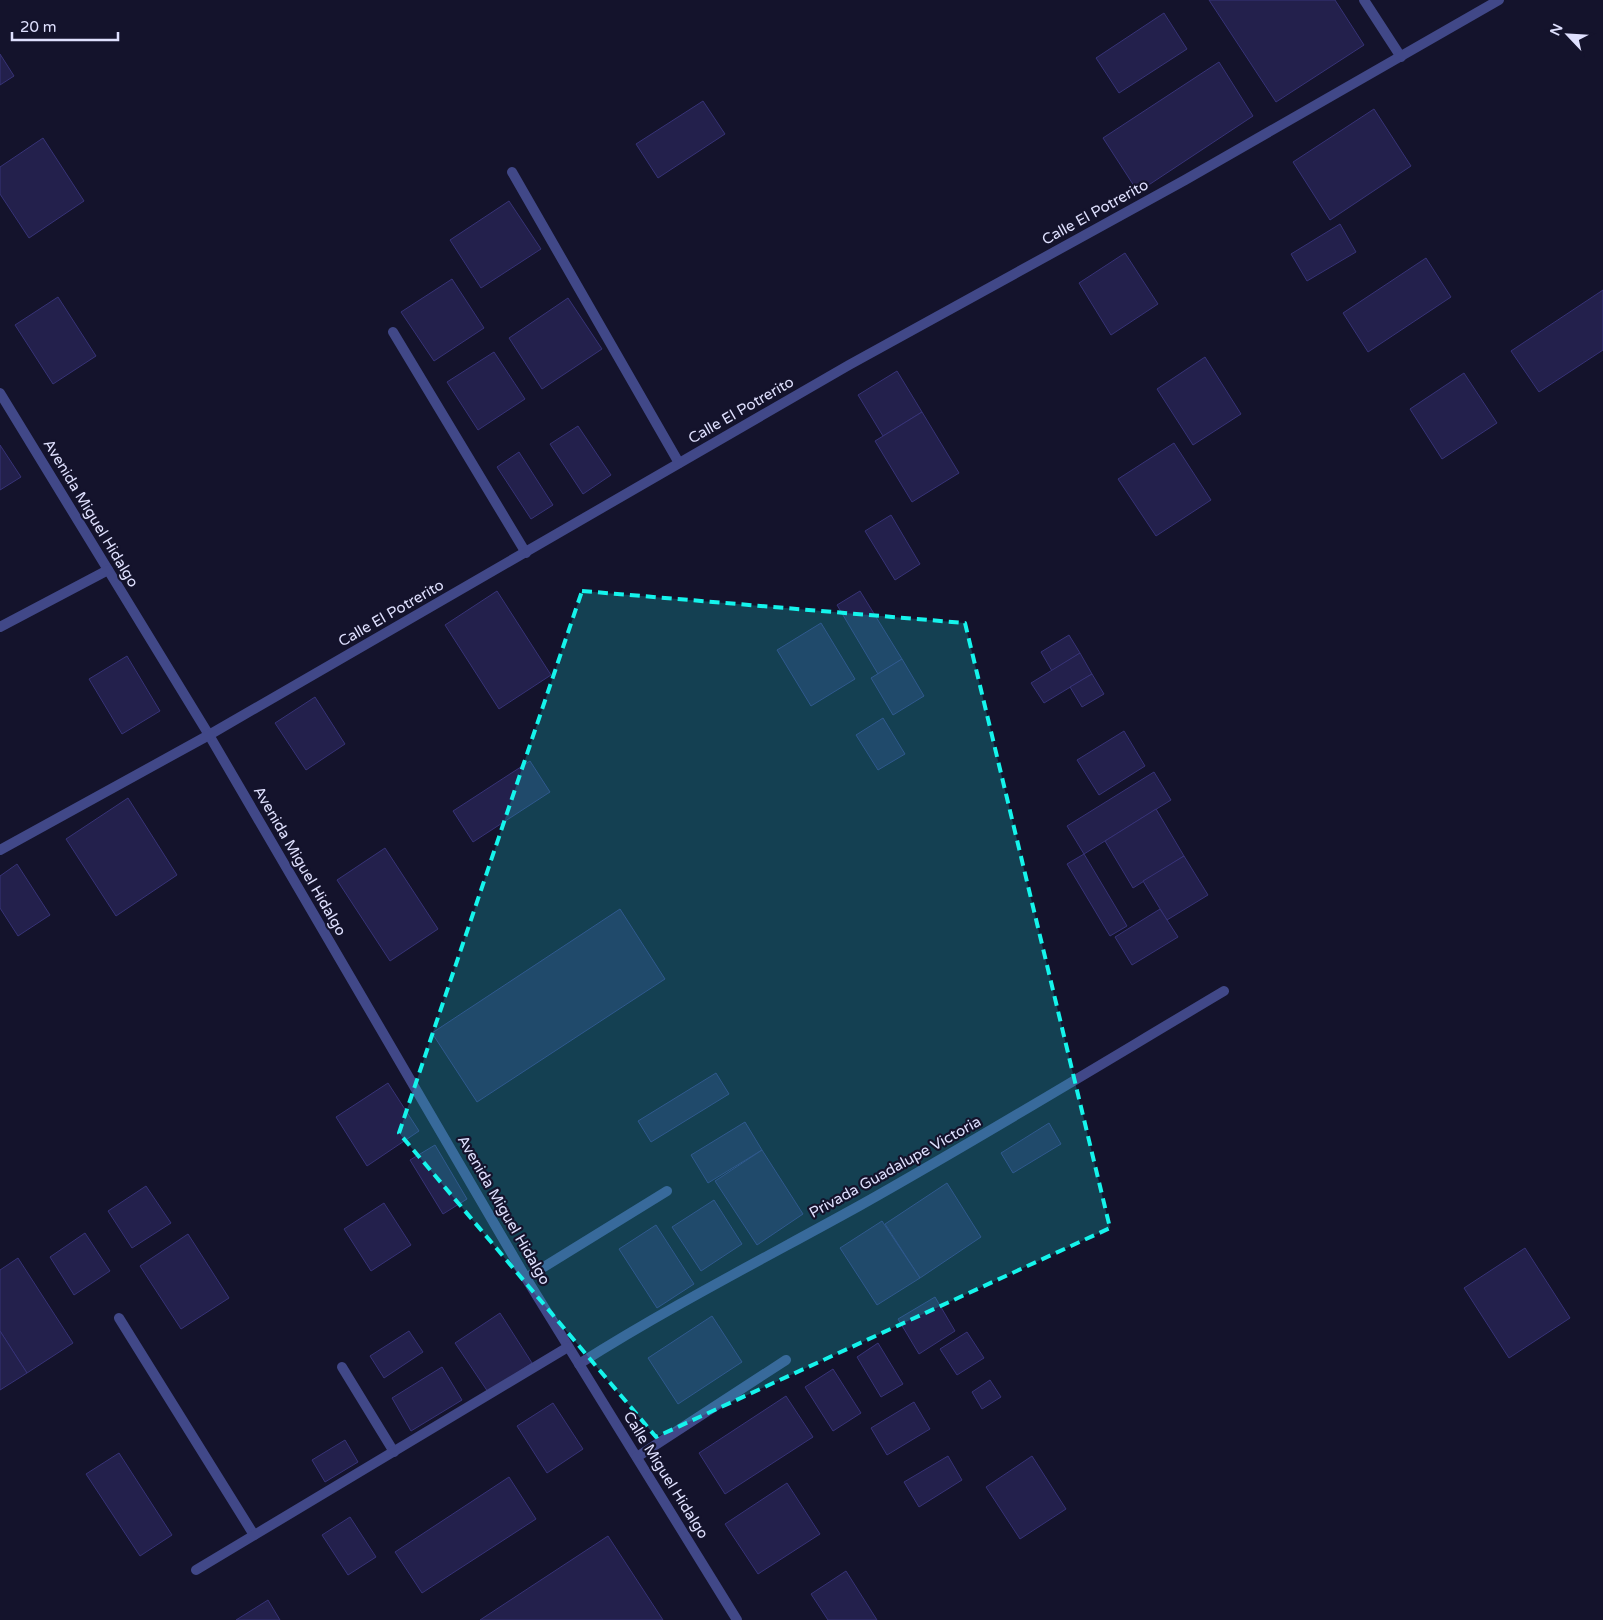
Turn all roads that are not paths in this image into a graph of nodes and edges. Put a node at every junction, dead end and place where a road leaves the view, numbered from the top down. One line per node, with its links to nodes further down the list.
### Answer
1 (1364, 0): 3 (street)
2 (1499, 0): 3 (street, Calle El Potrerito)
3 (1401, 57): 7 (street, Calle El Potrerito)
4 (512, 172): 7 (street)
5 (393, 332): 8 (street)
6 (0, 393): 9 (street, Avenida Miguel Hidalgo)
7 (679, 463): 8 (street, Calle El Potrerito)
8 (526, 553): 11 (street, Calle El Potrerito)
9 (108, 570): 10 (street); 11 (street, Avenida Miguel Hidalgo)
10 (0, 627)
11 (209, 735): 12 (street, Calle El Potrerito); 15 (street, Avenida Miguel Hidalgo)
12 (0, 850)
13 (1224, 991): 19 (street, Privada Guadalupe Victoria)
14 (667, 1191): 15 (street)
15 (526, 1278): 17 (street, Avenida Miguel Hidalgo)
16 (119, 1318): 23 (street)
17 (568, 1347): 19 (street, Calle Miguel Hidalgo); 21 (street)
18 (786, 1360): 22 (street)
19 (579, 1364): 22 (street, Calle Miguel Hidalgo)
20 (342, 1367): 21 (street)
21 (394, 1452): 23 (street)
22 (637, 1457): 25 (street, Calle Miguel Hidalgo)
23 (254, 1535): 24 (street)
24 (196, 1570)
25 (737, 1620)

